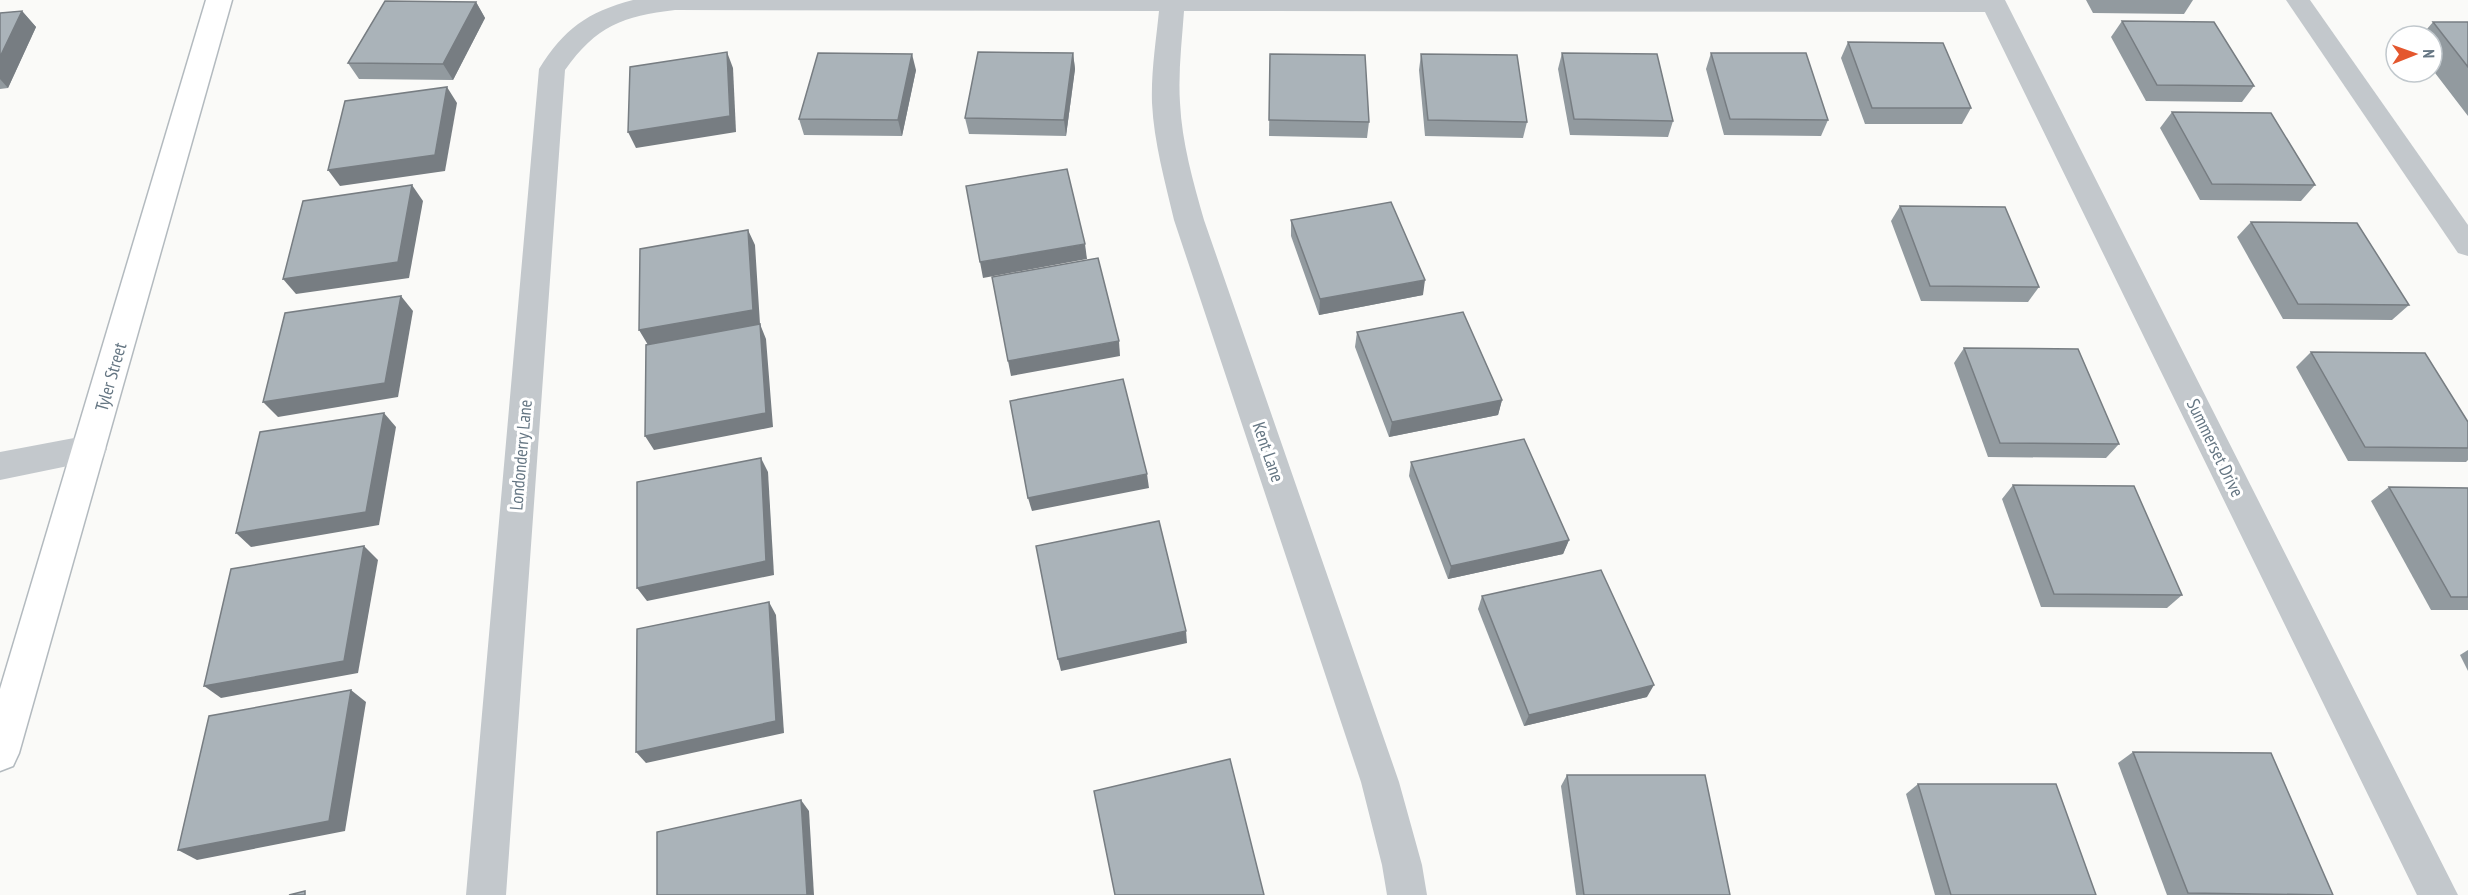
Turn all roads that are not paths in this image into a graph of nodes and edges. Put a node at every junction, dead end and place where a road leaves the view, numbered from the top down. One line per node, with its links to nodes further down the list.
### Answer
1 (219, 0): 6 (street, Tyler Street)
2 (2298, 0): 5 (lane)
3 (1993, 2): 4 (street, Londonderry Lane); 11 (street, Summerset Drive)
4 (1172, 4): 9 (street, Londonderry Lane); 10 (street, Kent Lane)
5 (2468, 246)
6 (90, 449): 7 (street); 8 (street, Tyler Street)
7 (0, 466)
8 (0, 753)
9 (486, 895)
10 (1407, 895)
11 (2438, 895)

